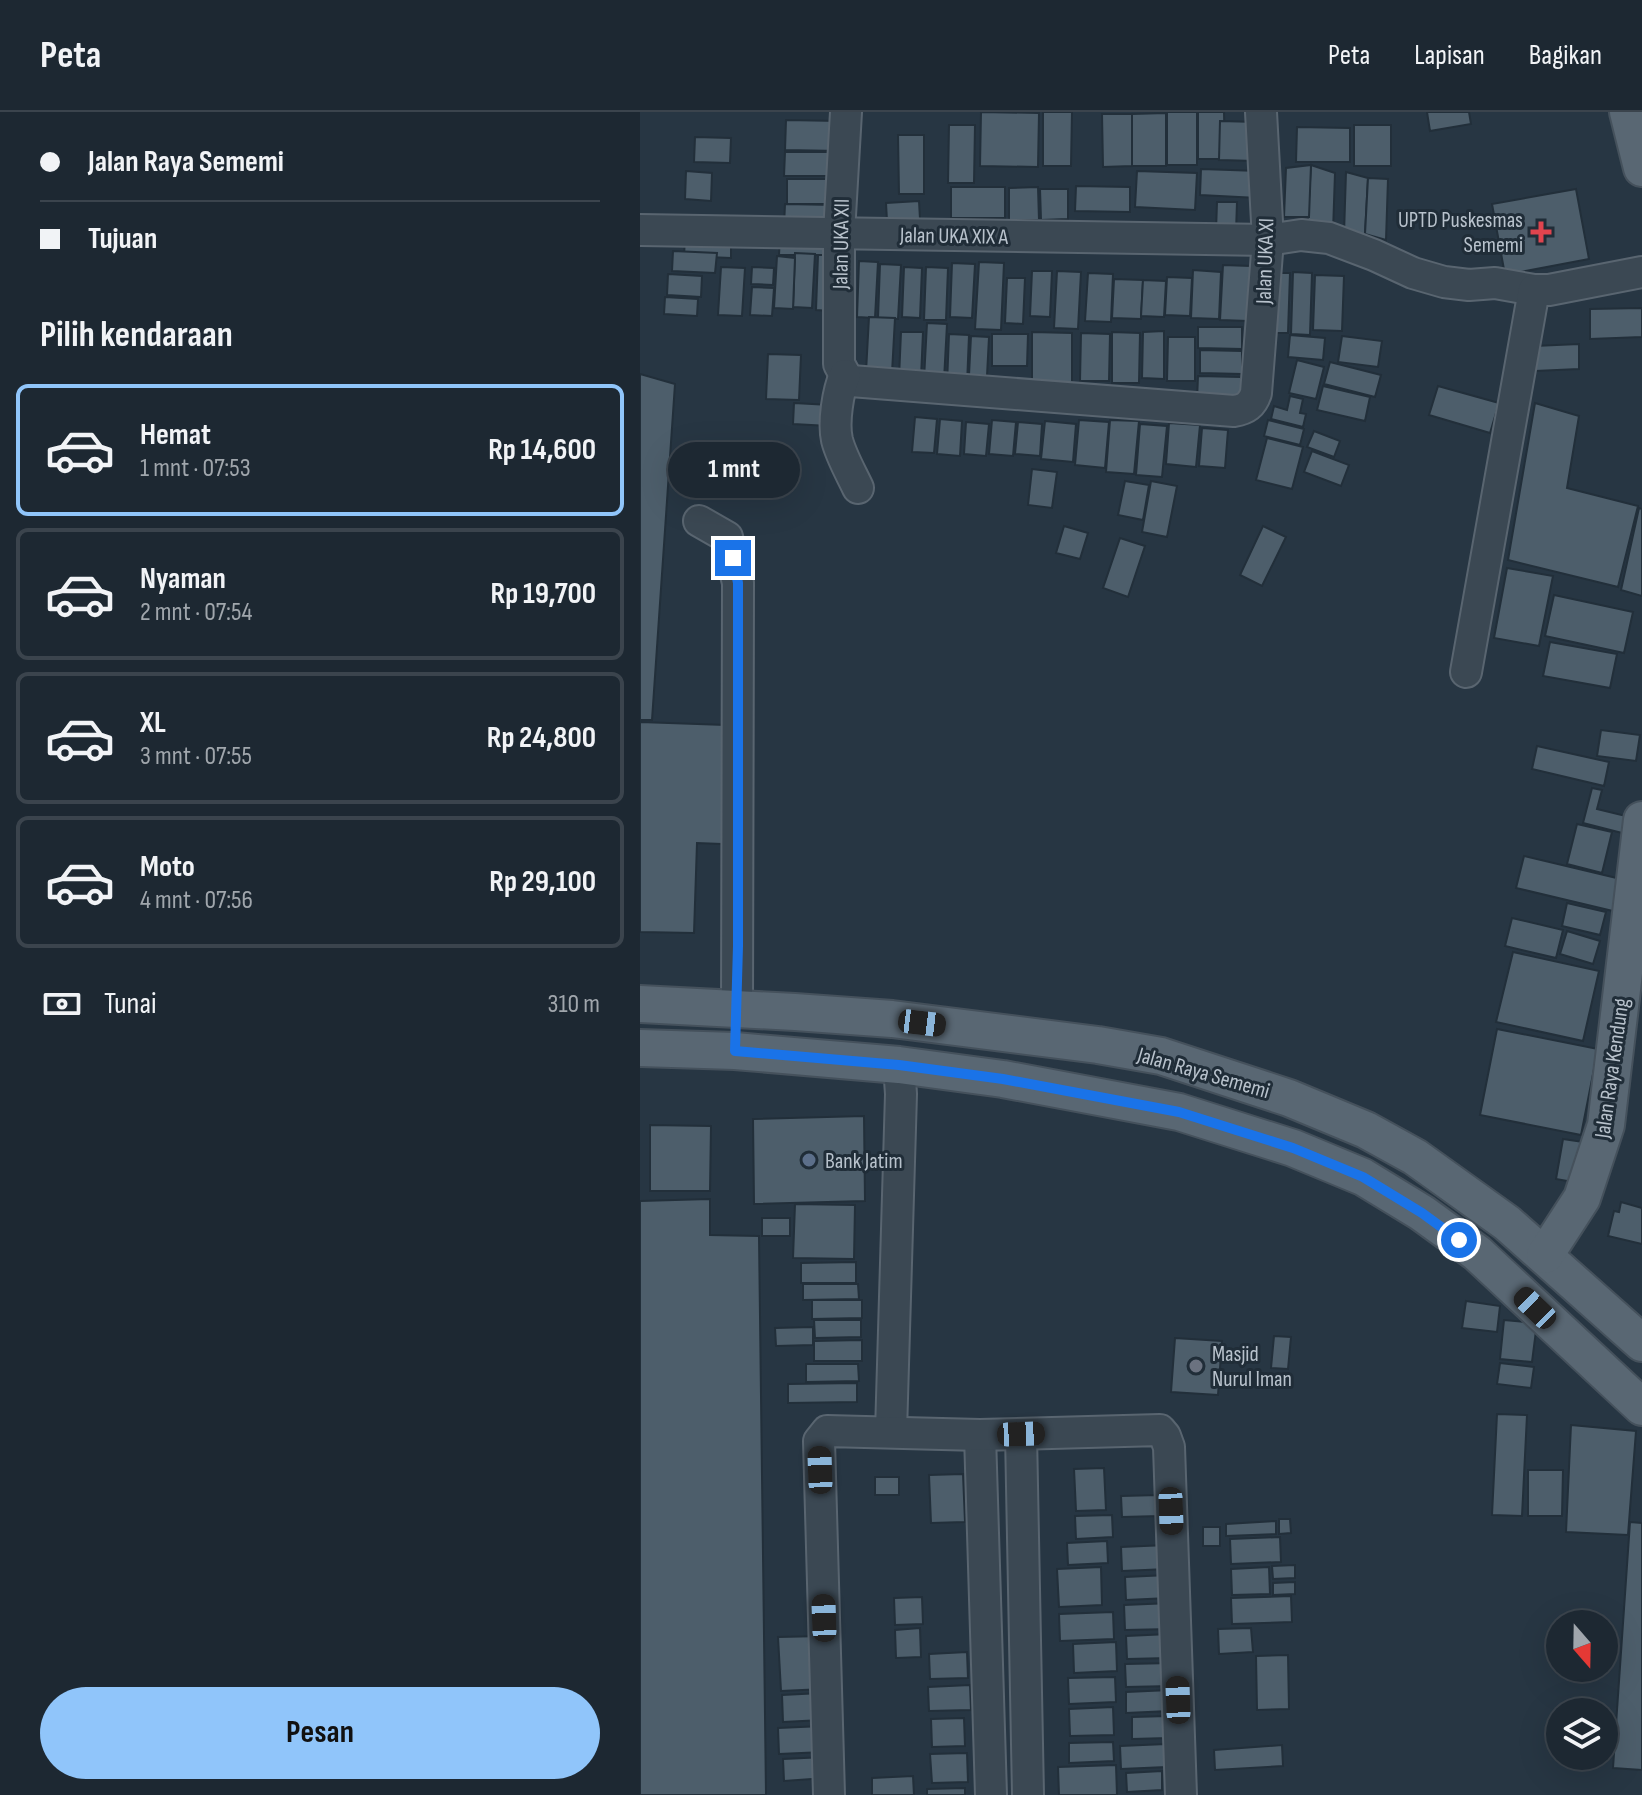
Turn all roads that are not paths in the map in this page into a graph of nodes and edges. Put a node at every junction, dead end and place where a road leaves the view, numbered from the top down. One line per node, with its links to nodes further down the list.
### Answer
1 (846, 112): 6 (street, Jalan UKA XII)
2 (1261, 112): 7 (street, Jalan UKA XI)
3 (1628, 112): 4 (main road)
4 (1642, 168)
5 (640, 230): 6 (street, Jalan UKA XIX A)
6 (839, 233): 7 (street, Jalan UKA XIX A); 10 (street, Jalan UKA XII)
7 (1268, 240): 9 (street, Jalan UKA XIX A); 10 (street, Jalan UKA XI)
8 (1642, 272): 9 (street, Jalan UKA XIX A)
9 (1534, 290): 13 (street)
10 (845, 375): 11 (street)
11 (858, 488)
12 (699, 521): 16 (street)
13 (1466, 672)
14 (1642, 820): 20 (main road, Jalan Raya Kendung)
15 (640, 1004): 16 (main road, Jalan Raya Sememi)
16 (737, 1010): 18 (main road); 20 (main road, Jalan Raya Sememi)
17 (640, 1048): 18 (main road, Jalan Raya Sememi)
18 (735, 1051): 19 (main road, Jalan Raya Sememi)
19 (899, 1065): 22 (main road, Jalan Raya Sememi); 23 (street)
20 (1545, 1255): 21 (main road, Jalan Raya Sememi)
21 (1642, 1343)
22 (1642, 1407)
23 (891, 1432): 25 (street); 28 (street)
24 (1021, 1434): 25 (street); 26 (street); 29 (street)
25 (980, 1435): 27 (street)
26 (1028, 1792): 27 (street)
27 (991, 1794)
28 (829, 1795)
29 (1181, 1795)

